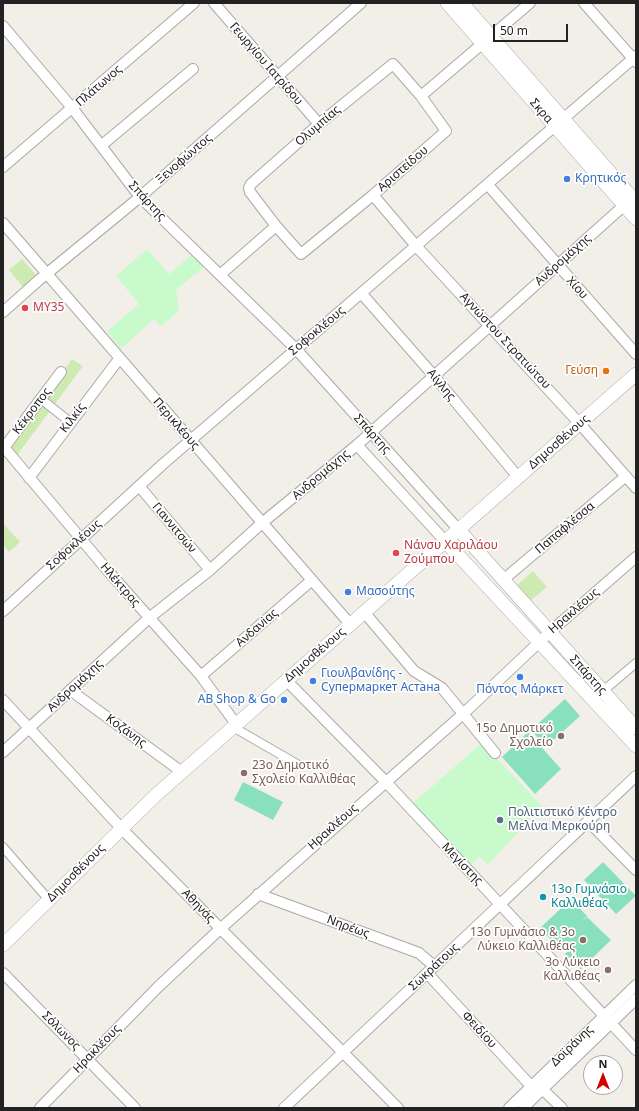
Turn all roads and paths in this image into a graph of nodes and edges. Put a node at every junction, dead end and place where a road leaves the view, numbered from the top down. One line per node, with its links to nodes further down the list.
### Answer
1 (194, 3): 14 (street, Πλάτωνος)
2 (214, 3): 12 (street, Γεωργίου Ιατρίδου)
3 (361, 3): 12 (street, Ξενοφώντος)
4 (447, 3): 9 (street, Σκρα)
5 (462, 3): 9 (street, Σκρα)
6 (530, 3): 9 (street)
7 (584, 3): 10 (street)
8 (3, 26): 14 (street, Σπάρτης)
9 (488, 40): 13 (street); 15 (street, Σκρα)
10 (635, 59): 15 (street, Σοφοκλέους)
11 (193, 69): 17 (street)
12 (277, 77): 16 (street, Γεωργίου Ιατρίδου); 21 (street, Ξενοφώντος)
13 (420, 96): 16 (street, Ολυμπίας); 20 (street, Αριστείδου)
14 (73, 109): 17 (street, Σπάρτης); 18 (street, Πλάτωνος)
15 (558, 122): 19 (street, Σοφοκλέους); 22 (street, Σκρα)
16 (319, 124): 25 (street, Ολυμπίας)
17 (102, 145): 21 (street, Σπάρτης)
18 (3, 167)
19 (488, 185): 26 (street, Σοφοκλέους); 27 (street, Χίου)
20 (373, 195): 25 (street, Αριστείδου); 26 (street, Αγνώστου Στρατιώτου)
21 (140, 197): 28 (street, Ξενοφώντος); 29 (street, Σπάρτης)
22 (632, 200): 23 (street, Σκρα); 27 (street, Ανδρομάχης)
23 (636, 219)
24 (3, 223): 28 (street, Περικλέους)
25 (276, 226): 29 (street)
26 (417, 247): 30 (street, Σοφοκλέους); 32 (street, Αγνώστου Στρατιώτου)
27 (557, 266): 32 (street, Ανδρομάχης); 34 (street, Χίου)
28 (47, 273): 31 (street, Ξενοφώντος); 35 (street, Περικλέους)
29 (222, 274): 33 (street, Σπάρτης)
30 (362, 294): 33 (street, Σοφοκλέους); 38 (street, Αίγλης)
31 (3, 312)
32 (490, 325): 38 (street, Ανδρομάχης); 41 (street, Αγνώστου Στρατιώτου)
33 (296, 349): 42 (street, Σπάρτης); 43 (street, Σοφοκλέους)
34 (636, 354)
35 (119, 359): 40 (street, Κιλκίς); 43 (street, Περικλέους)
36 (61, 372): 39 (street, Κέκροπος)
37 (636, 374): 41 (street, Δημοσθένους)
38 (434, 376): 42 (street, Ανδρομάχης); 47 (street, Αίγλης)
39 (41, 399): 40 (street); 45 (street, Κέκροπος)
40 (70, 422): 48 (street, Κιλκίς)
41 (580, 424): 46 (street, Αγνώστου Στρατιώτου); 47 (street, Δημοσθένους)
42 (371, 432): 44 (street, Ανδρομάχης); 52 (street, Σπάρτης)
43 (191, 441): 49 (street, Σοφοκλέους); 51 (street, Περικλέους)
44 (357, 445): 51 (street, Ανδρομάχης); 54 (street, Σπάρτης)
45 (4, 448): 48 (street, Ηλέκτρας)
46 (626, 476): 50 (street, Αγνώστου Στρατιώτου); 58 (street, Παπαφλέσσα)
47 (518, 477): 52 (street, Δημοσθένους)
48 (29, 478): 53 (street, Ηλέκτρας)
49 (139, 486): 53 (street, Σοφοκλέους); 56 (street, Γιαννιτσών)
50 (636, 488)
51 (262, 523): 56 (street, Ανδρομάχης); 57 (street, Περικλέους)
52 (458, 529): 54 (street, Δημοσθένους); 58 (street, Σπάρτης)
53 (81, 539): 59 (street, Σοφοκλέους); 61 (street, Ηλέκτρας)
54 (445, 541): 60 (street, Δημοσθένους); 64 (street, Σπάρτης)
55 (636, 557): 63 (street, Ηρακλέους)
56 (210, 570): 61 (street, Ανδρομάχης)
57 (312, 580): 62 (street, Περικλέους); 66 (street, Ανδανiας)
58 (503, 580): 63 (street, Σπάρτης)
59 (3, 611)
60 (364, 612): 62 (street, Δημοσθένους); 71 (street)
61 (149, 618): 66 (street, Ηλέκτρας); 68 (street, Ανδρομάχης)
62 (350, 624): 67 (street, Δημοσθένους)
63 (550, 632): 64 (street, Ηρακλέους); 69 (street, Σπάρτης)
64 (539, 642): 71 (street, Ηρακλέους); 75 (street, Σπάρτης)
65 (636, 663): 69 (street)
66 (201, 676): 72 (street, Ηλέκτρας)
67 (286, 680): 72 (street, Δημοσθένους); 81 (street, Μεγίστης)
68 (70, 690): 73 (street, Ανδρομάχης); 79 (street, Κοζάνης)
69 (603, 691): 74 (street, Σπάρτης)
70 (3, 700): 73 (street, Αθηνάς)
71 (463, 714): 77 (street); 81 (street, Ηρακλέους)
72 (235, 726): 78 (street); 79 (street, Δημοσθένους)
73 (29, 728): 76 (street, Ανδρομάχης); 83 (street, Αθηνάς)
74 (636, 728)
75 (636, 746)
76 (3, 752)
77 (495, 753)
78 (298, 764)
79 (182, 772): 83 (street, Δημοσθένους)
80 (636, 776): 82 (street, Σωκράτους)
81 (385, 781): 86 (street, Ηρακλέους); 88 (street, Μεγίστης)
82 (588, 821): 85 (street); 88 (street, Σωκράτους)
83 (121, 828): 87 (street, Δημοσθένους); 89 (street, Αθηνάς)
84 (3, 847): 87 (street)
85 (636, 870)
86 (258, 894): 89 (street, Ηρακλέους); 91 (street, Νηρέως)
87 (50, 900): 90 (street, Δημοσθένους)
88 (501, 904): 91 (street, Σωκράτους); 95 (street, Μεγίστης)
89 (220, 928): 97 (street, Αθηνάς); 98 (street, Ηρακλέους)
90 (3, 945)
91 (431, 970): 97 (street, Σωκράτους); 99 (street, Φειδίου)
92 (3, 973): 98 (street, Σόλωνος)
93 (636, 985): 95 (street, Δοϊράνης)
94 (636, 999): 95 (street, Δοϊράνης)
95 (607, 1019): 96 (street, Μεγίστης); 99 (street, Δοϊράνης)
96 (636, 1050)
97 (344, 1052): 102 (street, Σωκράτους); 103 (street, Αθηνάς)
98 (88, 1059): 100 (street, Ηρακλέους); 101 (street, Σόλωνος)
99 (536, 1086): 104 (street, Δοϊράνης); 105 (street, Δοϊράνης); 106 (street, Φειδίου)
100 (40, 1108)
101 (135, 1108)
102 (284, 1108)
103 (398, 1108)
104 (508, 1108)
105 (523, 1108)
106 (562, 1108)

